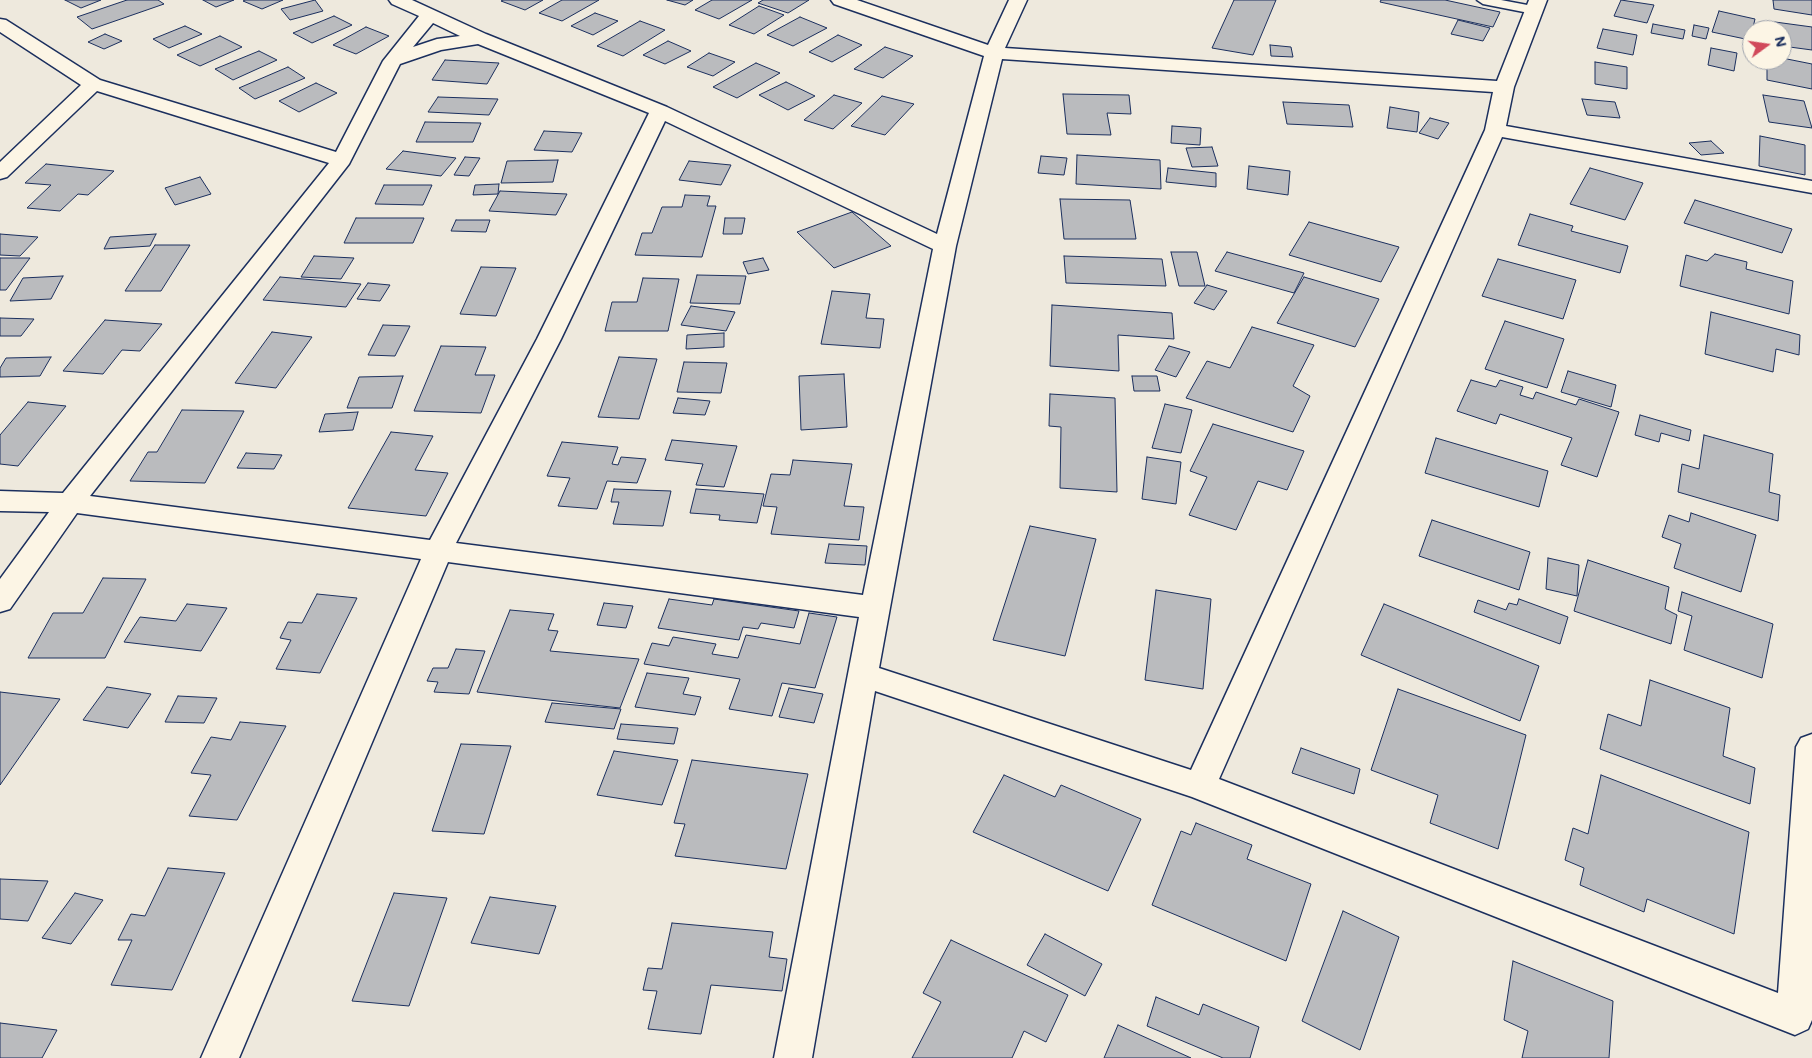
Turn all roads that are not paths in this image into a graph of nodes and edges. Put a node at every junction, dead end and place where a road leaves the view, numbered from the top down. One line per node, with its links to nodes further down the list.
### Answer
1 (398, 0): 6 (street)
2 (840, 0): 9 (street)
3 (1018, 0): 9 (street)
4 (1483, 0): 5 (lane)
5 (1536, 5): 12 (street)
6 (429, 16): 8 (street); 10 (street)
7 (0, 24): 11 (street)
8 (480, 38): 10 (street); 13 (street)
9 (994, 53): 12 (street); 18 (street)
10 (392, 61): 15 (street)
11 (93, 84): 15 (street); 16 (street)
12 (1504, 87): 14 (street)
13 (660, 111): 18 (street); 21 (street)
14 (1495, 130): 17 (street); 26 (street)
15 (342, 160): 20 (street)
16 (0, 174)
17 (1812, 187)
18 (946, 246): 23 (street)
19 (0, 501): 20 (street)
20 (70, 503): 21 (street); 22 (street)
21 (438, 550): 23 (street); 28 (street)
22 (0, 601)
23 (875, 608): 24 (street)
24 (863, 675): 26 (street); 29 (street)
25 (1812, 746): 27 (street)
26 (1200, 786): 27 (street)
27 (1804, 1020)
28 (220, 1058)
29 (793, 1058)

